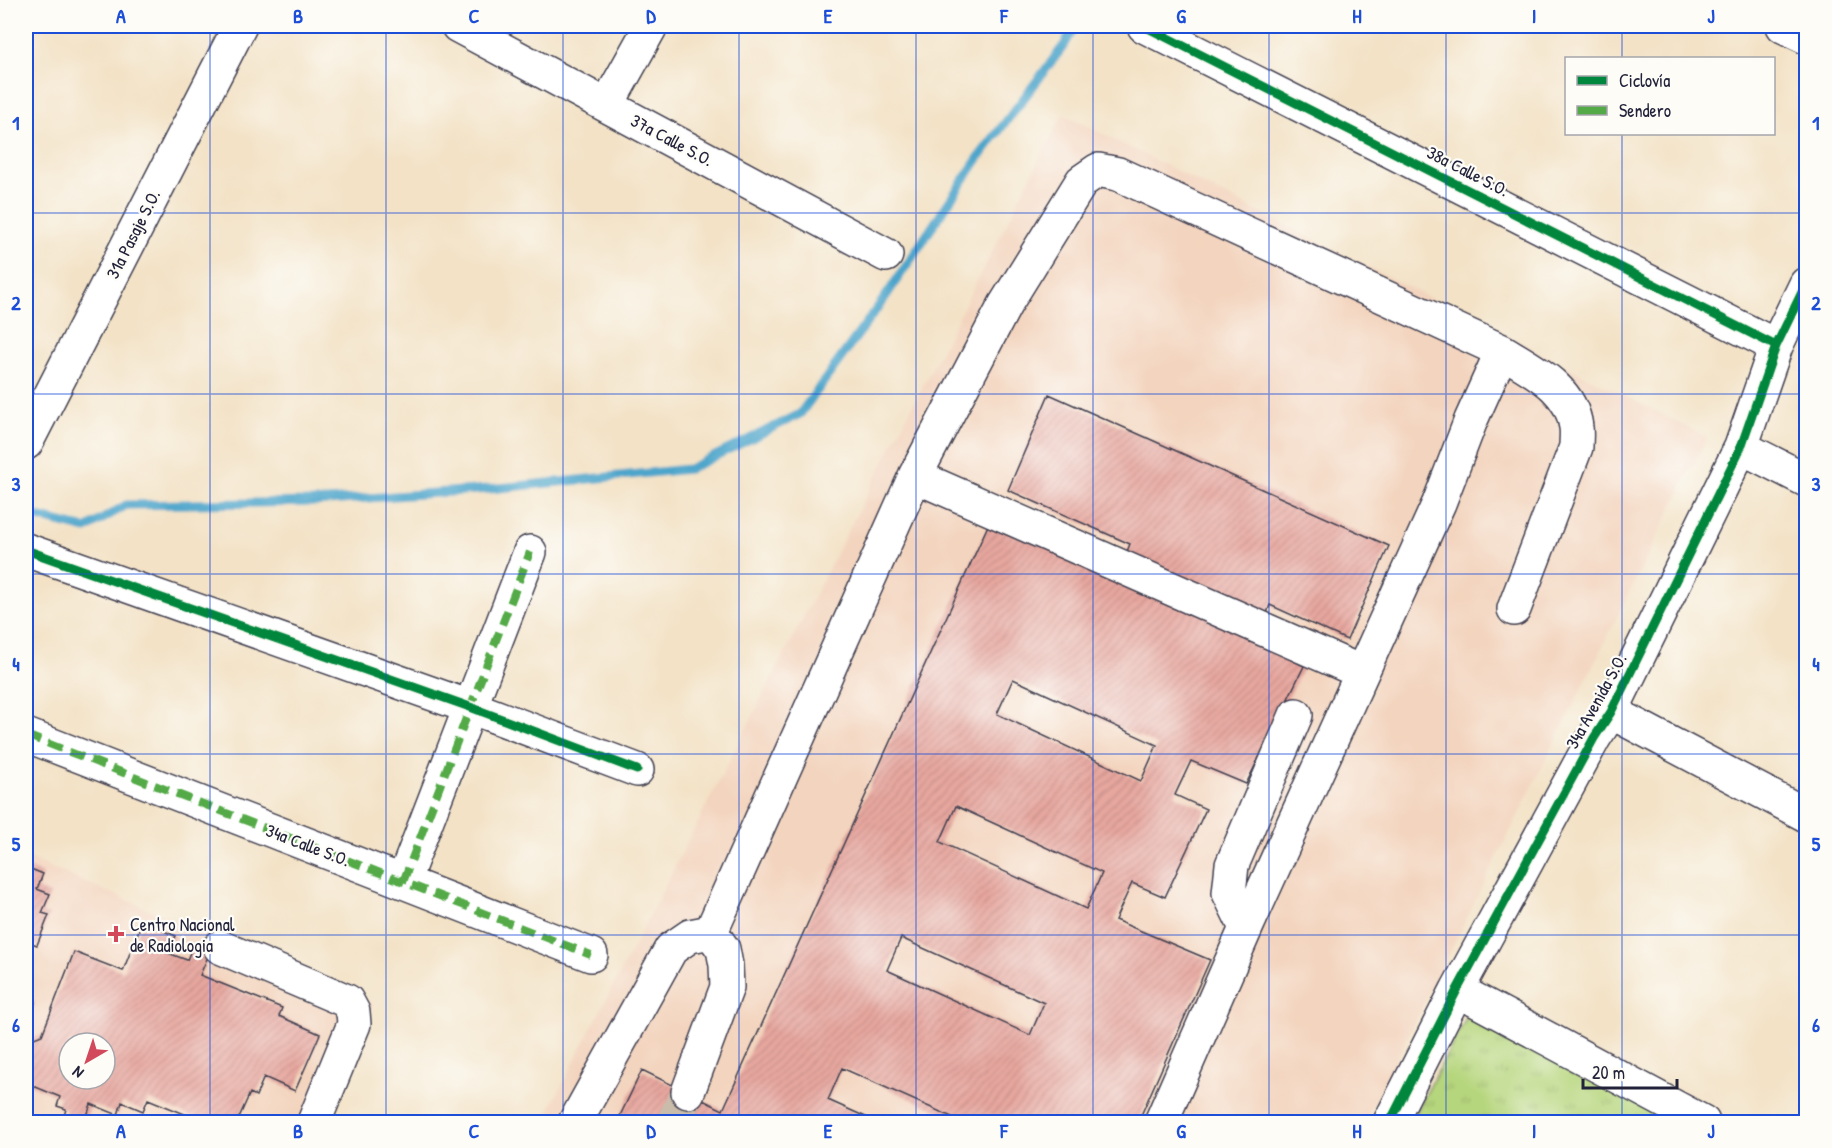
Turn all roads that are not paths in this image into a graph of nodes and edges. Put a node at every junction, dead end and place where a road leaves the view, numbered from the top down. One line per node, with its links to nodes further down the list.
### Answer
1 (240, 26): 12 (street, 31a Pasaje S.O.)
2 (458, 26): 7 (street, 37a Calle S.O.)
3 (651, 26): 7 (street)
4 (1144, 26): 10 (street, 38a Calle S.O.)
5 (1783, 26): 6 (street)
6 (1806, 37)
7 (608, 105): 8 (street, 37a Calle S.O.)
8 (886, 255)
9 (1806, 284): 10 (street, 34a Avenida S.O.)
10 (1776, 346): 13 (street, 34a Avenida S.O.)
11 (1502, 351): 14 (street); 18 (street); 19 (street)
12 (26, 443)
13 (1741, 447): 15 (street); 21 (street, 34a Avenida S.O.)
14 (915, 476): 19 (street); 28 (street)
15 (1806, 480)
16 (26, 550): 20 (street)
17 (530, 552): 20 (street)
18 (1514, 609)
19 (1361, 672): 27 (street)
20 (470, 707): 24 (street); 26 (street)
21 (1611, 712): 25 (street); 31 (street, 34a Avenida S.O.)
22 (1296, 715): 27 (street)
23 (26, 735): 26 (street, 34a Calle S.O.)
24 (637, 770)
25 (1806, 815)
26 (403, 882): 30 (street, 34a Calle S.O.)
27 (1246, 928): 35 (street)
28 (711, 932): 32 (street); 34 (street)
29 (220, 947): 33 (street)
30 (591, 955)
31 (1457, 990): 36 (street, 34a Avenida S.O.); 37 (street)
32 (688, 1092)
33 (314, 1122)
34 (574, 1122)
35 (1161, 1122)
36 (1390, 1122)
37 (1703, 1122)

